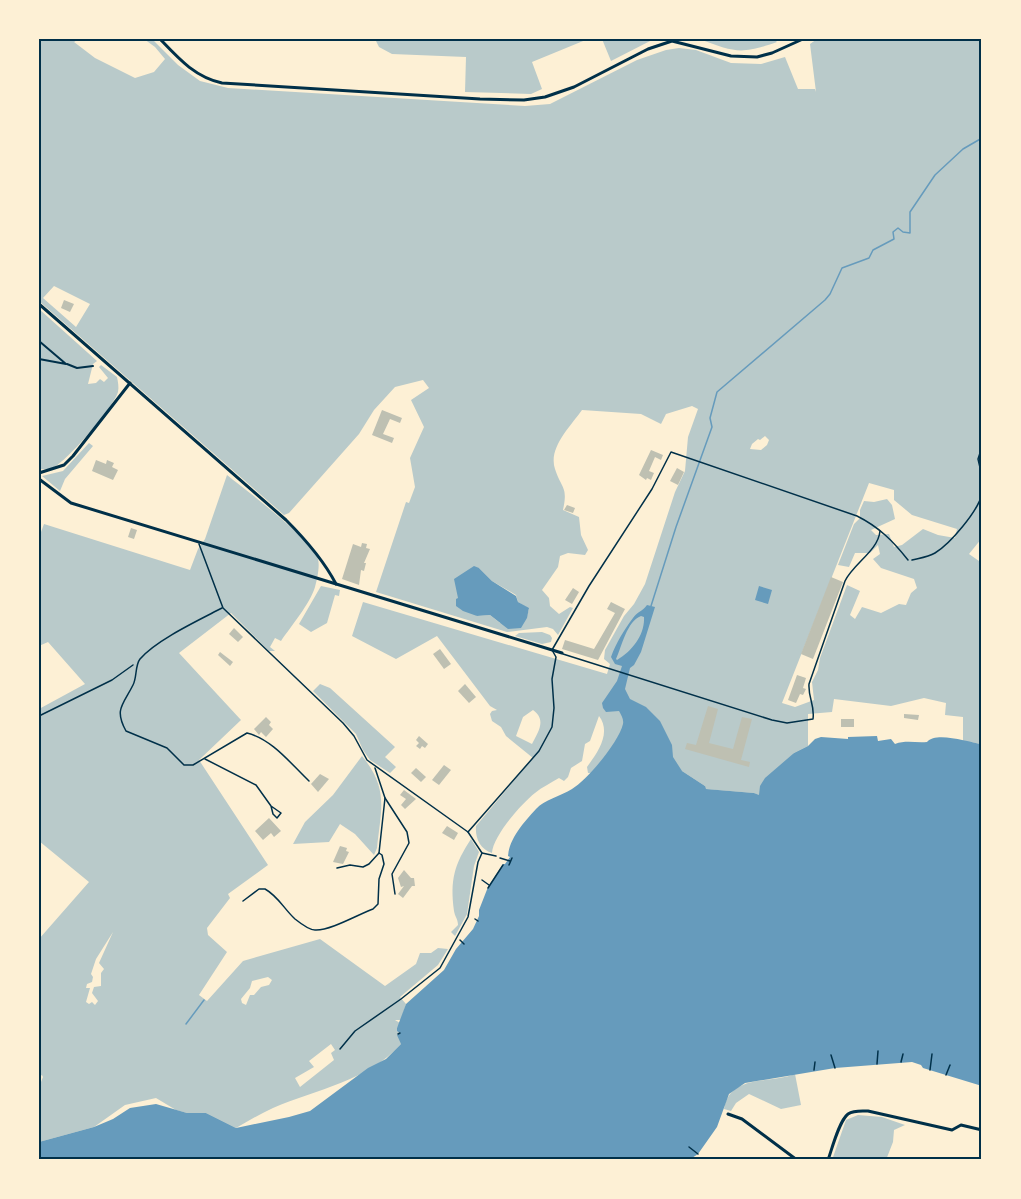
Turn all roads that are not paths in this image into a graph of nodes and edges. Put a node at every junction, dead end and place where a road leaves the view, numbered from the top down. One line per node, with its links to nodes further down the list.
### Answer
1 (160, 39): 2 (street)
2 (803, 39)
3 (39, 304): 8 (street)
4 (39, 341): 6 (street)
5 (39, 359): 6 (street)
6 (66, 364): 7 (street)
7 (93, 366)
8 (130, 383): 9 (street); 14 (street)
9 (39, 474)
10 (39, 479): 12 (street)
11 (880, 530): 13 (lane); 16 (lane); 17 (lane)
12 (197, 540): 14 (street); 15 (lane)
13 (908, 560)
14 (336, 584): 16 (street)
15 (223, 608): 18 (lane); 19 (lane)
16 (552, 650): 17 (street); 23 (lane)
17 (562, 653)
18 (205, 759): 20 (lane); 22 (lane)
19 (375, 767): 21 (lane); 23 (lane)
20 (309, 781)
21 (385, 798): 24 (lane); 28 (lane)
22 (271, 806)
23 (468, 832): 25 (lane)
24 (379, 853): 27 (lane); 29 (lane)
25 (482, 853): 26 (lane); 30 (lane)
26 (496, 856)
27 (337, 867)
28 (395, 894)
29 (243, 901)
30 (340, 1048)
31 (728, 1114): 33 (street)
32 (982, 1130): 34 (street)
33 (797, 1160)
34 (828, 1160)

